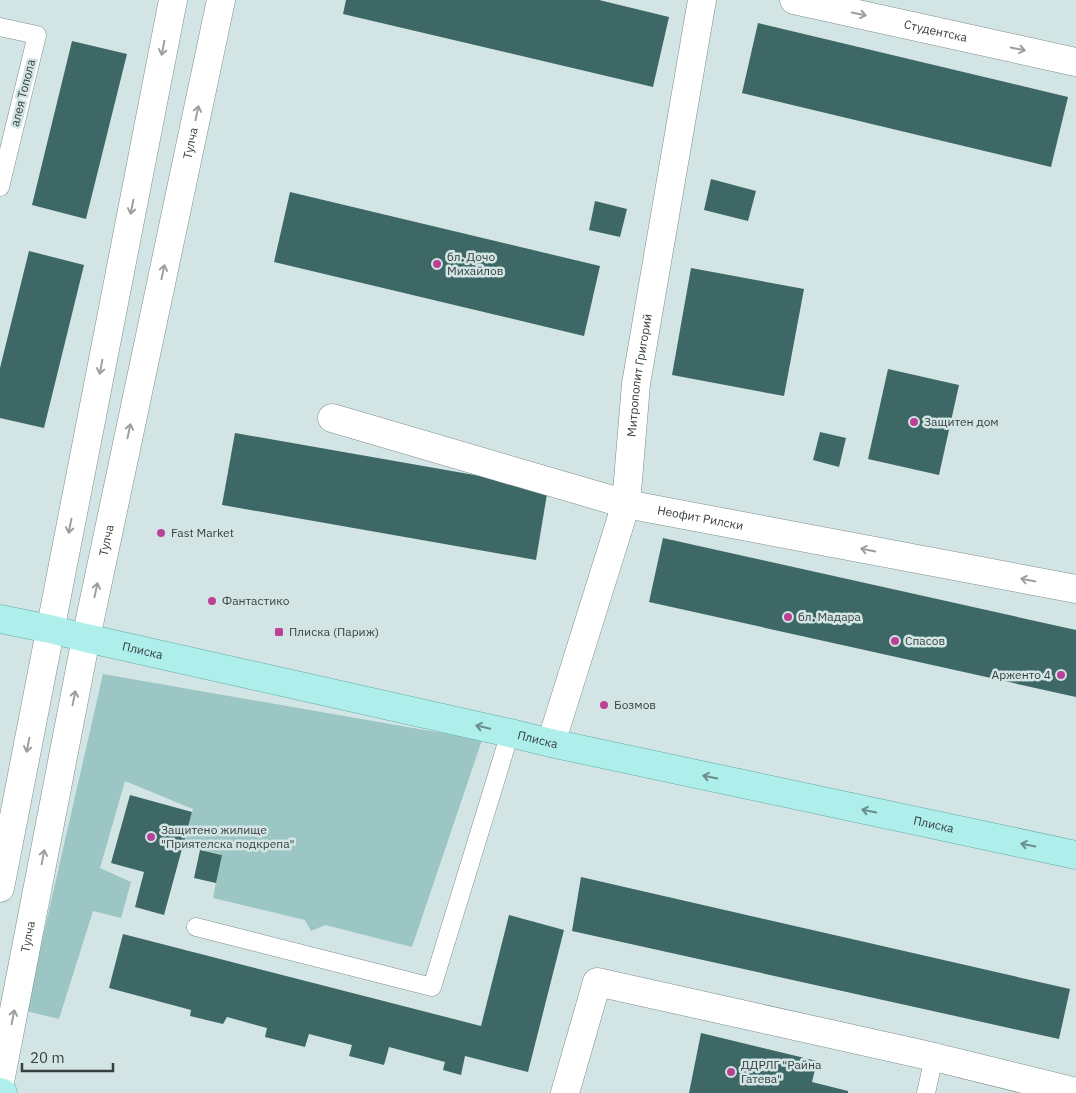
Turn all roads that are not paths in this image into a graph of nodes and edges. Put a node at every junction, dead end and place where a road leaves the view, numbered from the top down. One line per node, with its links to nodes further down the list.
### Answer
1 (173, 0): 12 (street, one-way to 12)
2 (221, 0): 13 (street, Тулча, one-way to 2)
3 (702, 0): 9 (street, Митрополит Григорий)
4 (794, 0): 6 (street, Студентска, one-way to 6)
5 (0, 27): 7 (lane, алея Топола)
6 (1076, 62)
7 (0, 187)
8 (332, 418): 9 (street, Неофит Рилски)
9 (626, 504): 10 (street, Неофит Рилски, one-way to 9); 15 (street, Митрополит Григорий)
10 (1076, 589)
11 (0, 619): 12 (main road, Плиска)
12 (50, 629): 13 (main road, Плиска); 17 (street, one-way to 17)
13 (86, 638): 14 (main road, Плиска, one-way to 13); 20 (street, Тулча, one-way to 13)
14 (510, 733): 15 (main road, Плиска); 18 (lane)
15 (551, 743): 16 (main road, Плиска, one-way to 15)
16 (1076, 855)
17 (0, 888)
18 (196, 928)
19 (934, 1057): 21 (street); 22 (street); 23 (lane)
20 (0, 1082)
21 (1076, 1092)
22 (565, 1093)
23 (926, 1093)

